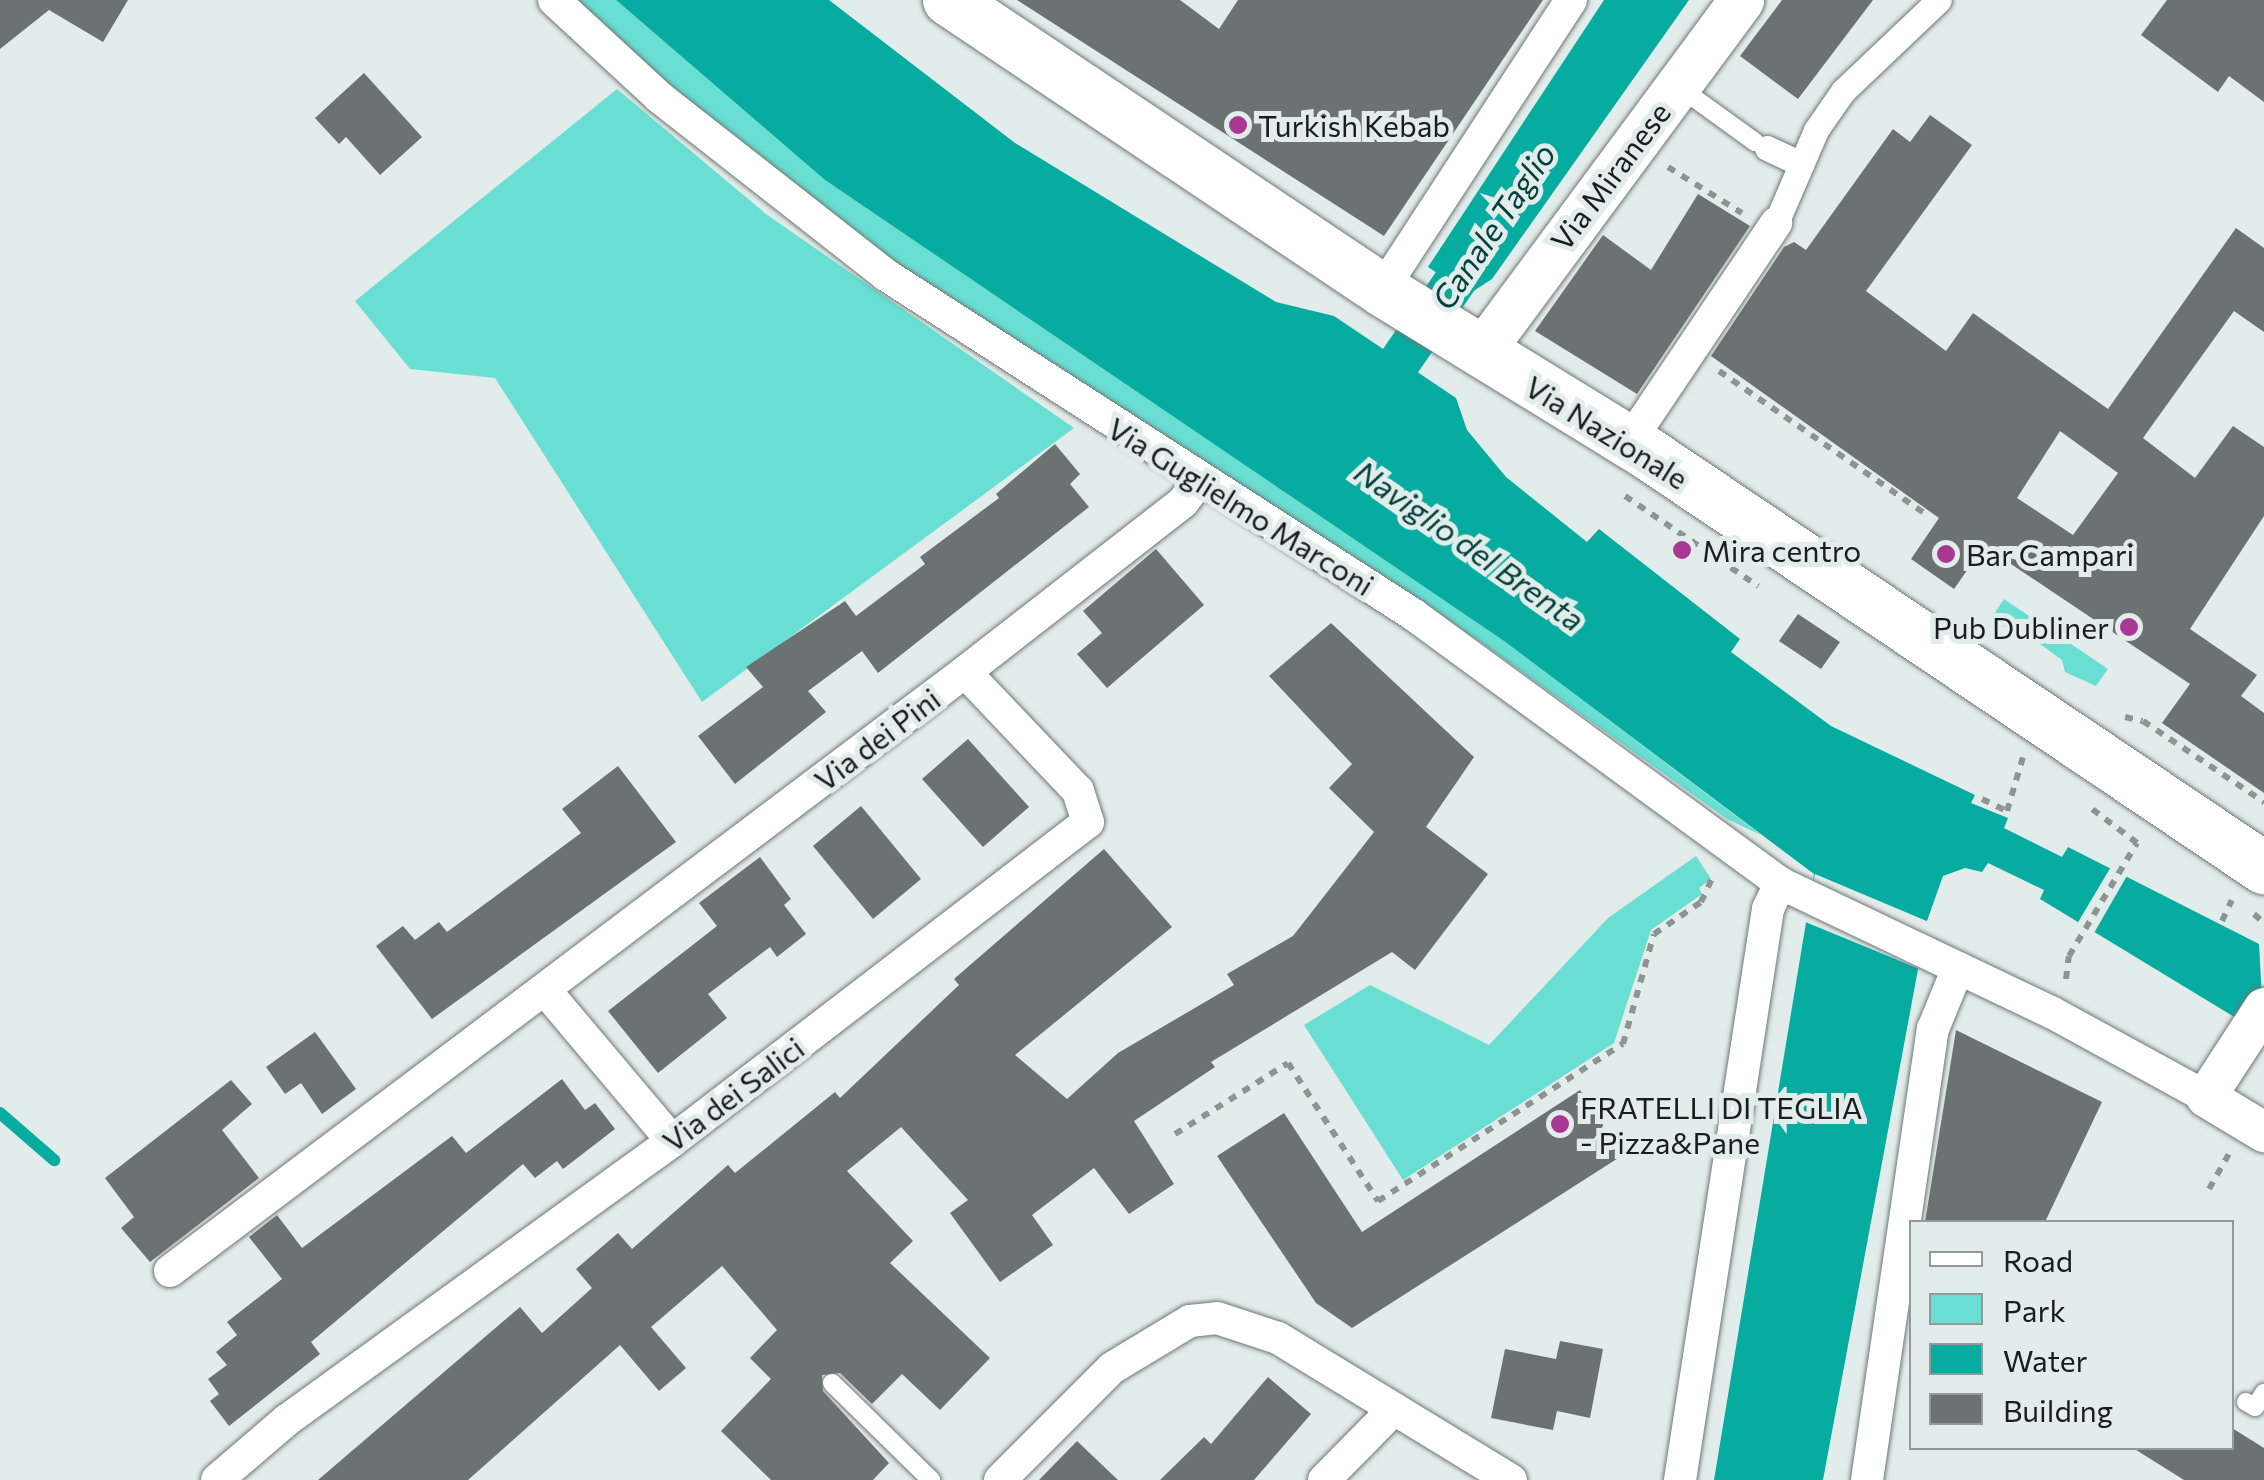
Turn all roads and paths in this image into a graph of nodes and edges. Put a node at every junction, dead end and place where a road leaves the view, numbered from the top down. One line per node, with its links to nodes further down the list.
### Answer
1 (554, 0): 15 (street, Via Guglielmo Marconi)
2 (949, 0): 11 (main road, Via Nazionale)
3 (1571, 0): 11 (street)
4 (1740, 0): 6 (main road, Via Miranese)
5 (1939, 0): 9 (street)
6 (1678, 87): 7 (lane); 12 (main road, Via Miranese)
7 (1762, 145): 9 (street)
8 (1654, 158): 10 (path)
9 (1801, 164): 10 (street)
10 (1774, 228): 13 (street)
11 (1386, 293): 12 (main road, Via Nazionale)
12 (1470, 347): 14 (main road, Via Nazionale)
13 (1694, 353): 14 (street); 16 (path)
14 (1629, 442): 22 (main road, Via Nazionale)
15 (1200, 480): 17 (street, Via dei Pini); 23 (street, Via Guglielmo Marconi)
16 (1927, 515)
17 (965, 672): 27 (street, Via dei Pini); 32 (street, Via dei Salici)
18 (2025, 750): 19 (path)
19 (1982, 800)
20 (1719, 864): 31 (path)
21 (2120, 869): 26 (path)
22 (2248, 883): 24 (path)
23 (1792, 891): 25 (street, Via Guglielmo Marconi); 43 (street)
24 (2222, 921)
25 (1958, 968): 29 (street, Via Guglielmo Marconi); 44 (street)
26 (2066, 981)
27 (546, 990): 32 (street); 33 (street, Via dei Pini)
28 (2264, 1008): 29 (street)
29 (2206, 1097): 30 (street)
30 (2264, 1132)
31 (1175, 1134)
32 (672, 1141): 38 (street, Via dei Salici)
33 (170, 1271)
34 (832, 1383): 39 (lane)
35 (2264, 1393): 36 (lane)
36 (2246, 1402)
37 (1394, 1410): 40 (street); 41 (street); 42 (street)
38 (217, 1480)
39 (931, 1480)
40 (1000, 1480)
41 (1324, 1480)
42 (1511, 1480)
43 (1680, 1480)
44 (1867, 1480)

